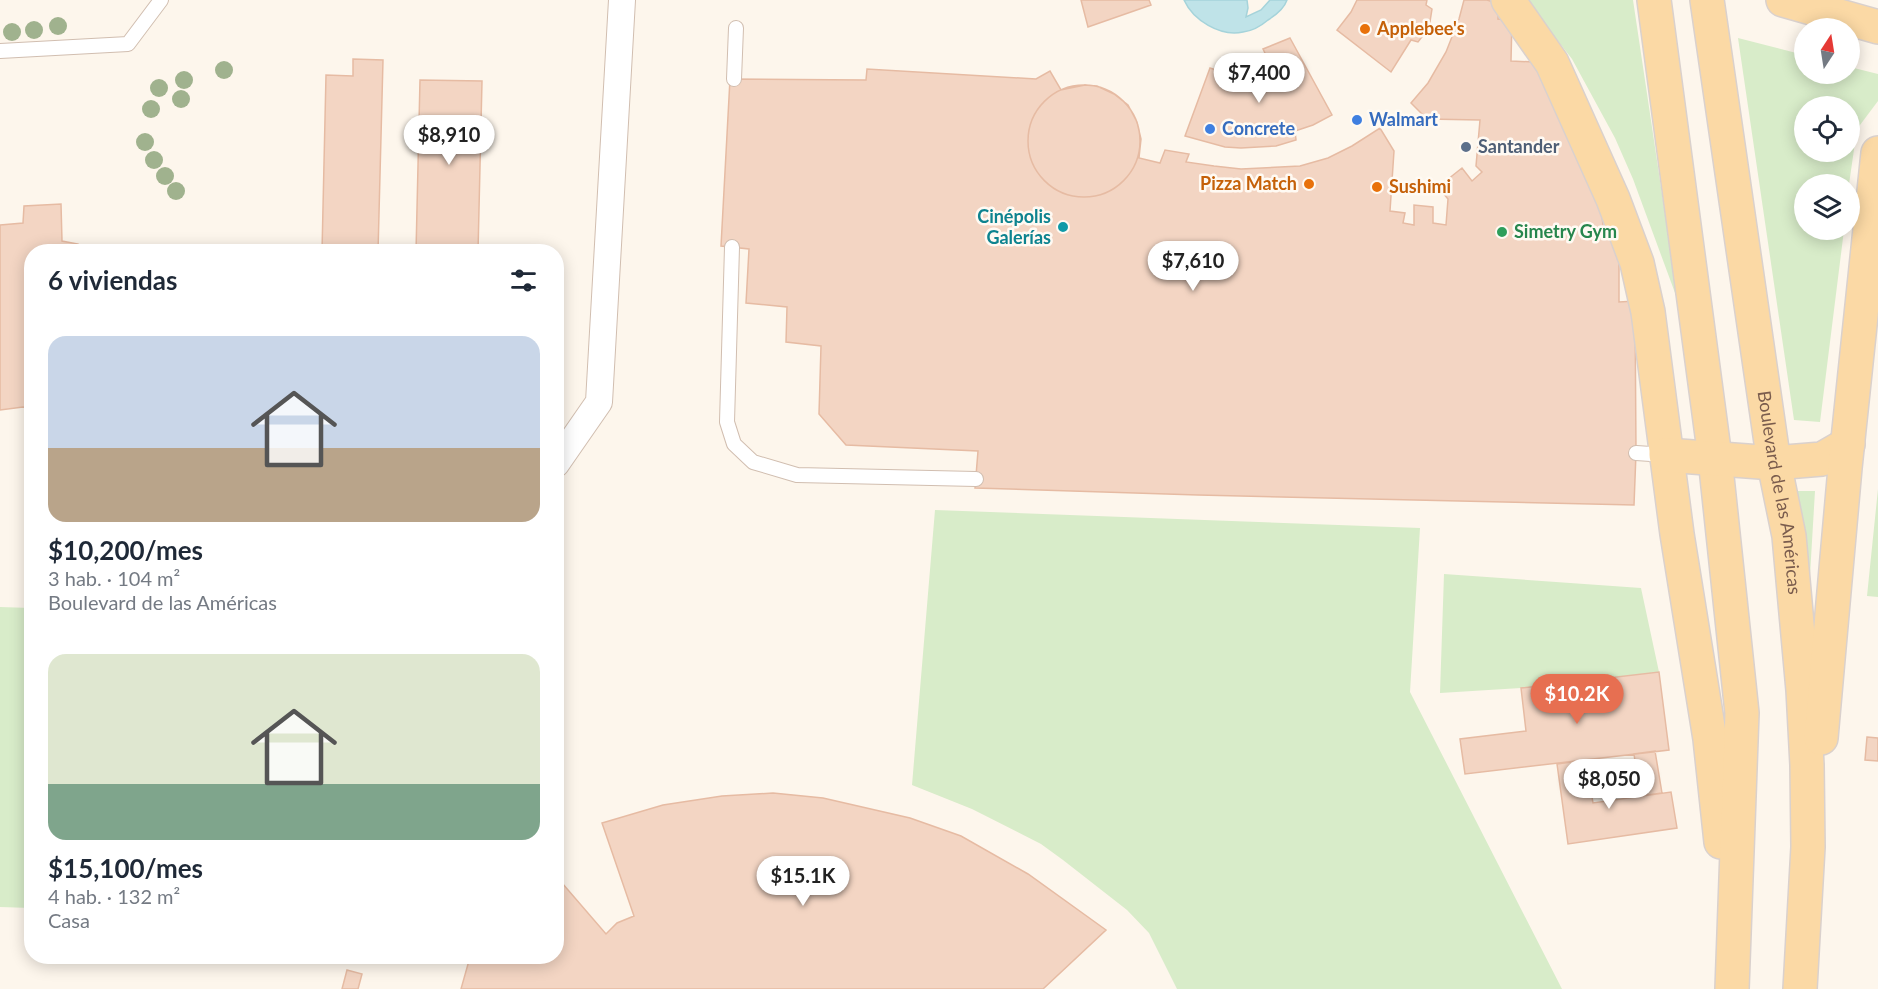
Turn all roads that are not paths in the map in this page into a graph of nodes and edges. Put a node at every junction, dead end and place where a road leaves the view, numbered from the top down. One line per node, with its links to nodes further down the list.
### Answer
1 (161, 0): 9 (lane)
2 (622, 0): 14 (street)
3 (1508, 0): 15 (main road)
4 (1654, 0): 16 (main road)
5 (1707, 0): 17 (main road, Boulevard de las Américas)
6 (1788, 1): 7 (main road)
7 (1878, 27)
8 (736, 28): 10 (lane)
9 (0, 51)
10 (734, 79)
11 (1878, 153): 13 (main road)
12 (732, 247): 18 (lane)
13 (1848, 444): 17 (main road); 19 (main road)
14 (564, 452)
15 (1651, 454): 16 (main road); 20 (main road)
16 (1715, 458): 17 (main road); 20 (main road)
17 (1774, 463): 19 (main road, Boulevard de las Américas)
18 (976, 479)
19 (1808, 847): 22 (main road, Boulevard de las Américas)
20 (1734, 954): 21 (main road)
21 (1732, 989)
22 (1800, 989)

